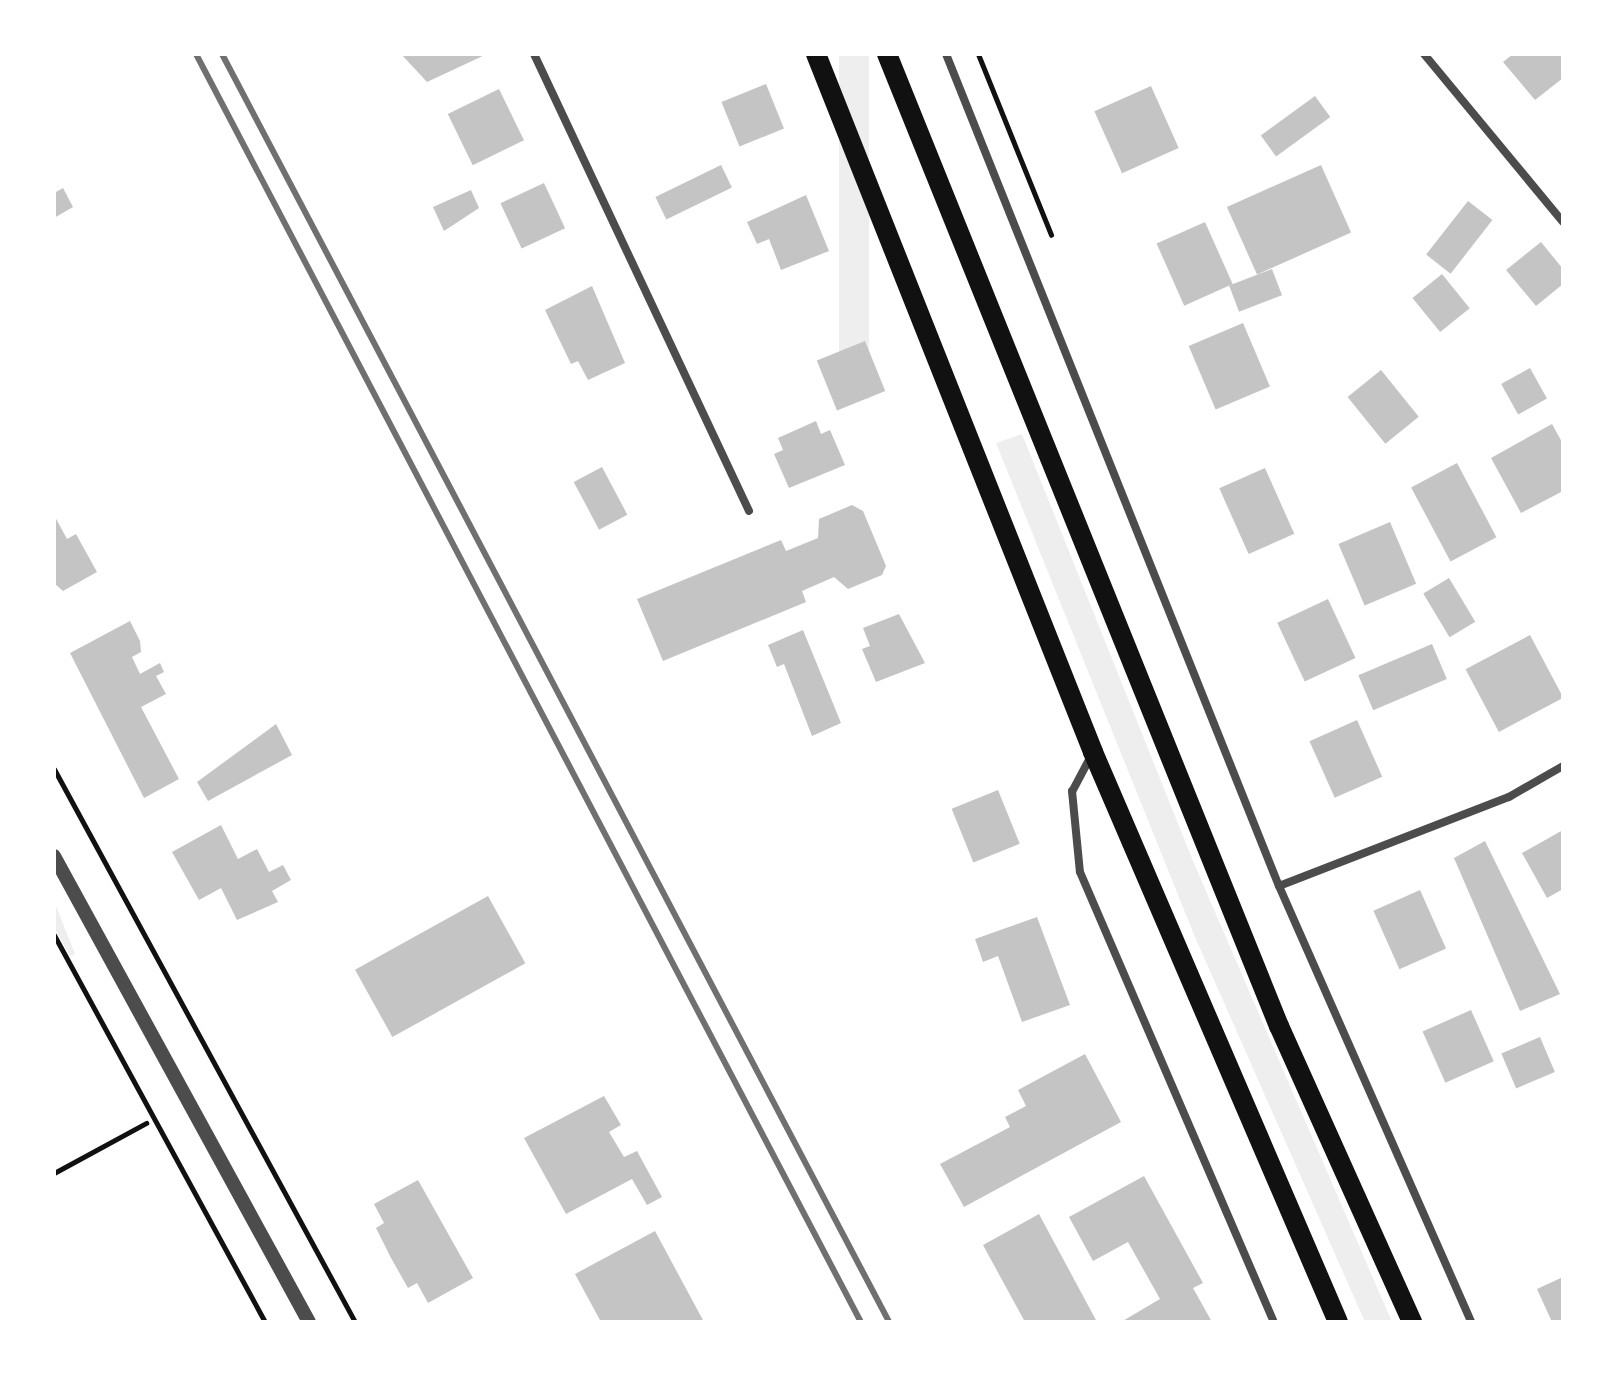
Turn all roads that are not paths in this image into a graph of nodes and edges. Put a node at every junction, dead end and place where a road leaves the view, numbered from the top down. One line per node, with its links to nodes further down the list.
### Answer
1 (534, 54): 7 (street)
2 (816, 54): 8 (main road)
3 (887, 54): 15 (main road)
4 (946, 54): 11 (street)
5 (1424, 54): 6 (street)
6 (1563, 222)
7 (749, 511)
8 (1093, 752): 13 (street); 14 (main road)
9 (1563, 766): 11 (street)
10 (54, 856): 12 (street)
11 (1279, 886): 16 (street)
12 (309, 1322)
13 (1274, 1322)
14 (1338, 1322)
15 (1412, 1322)
16 (1471, 1322)

